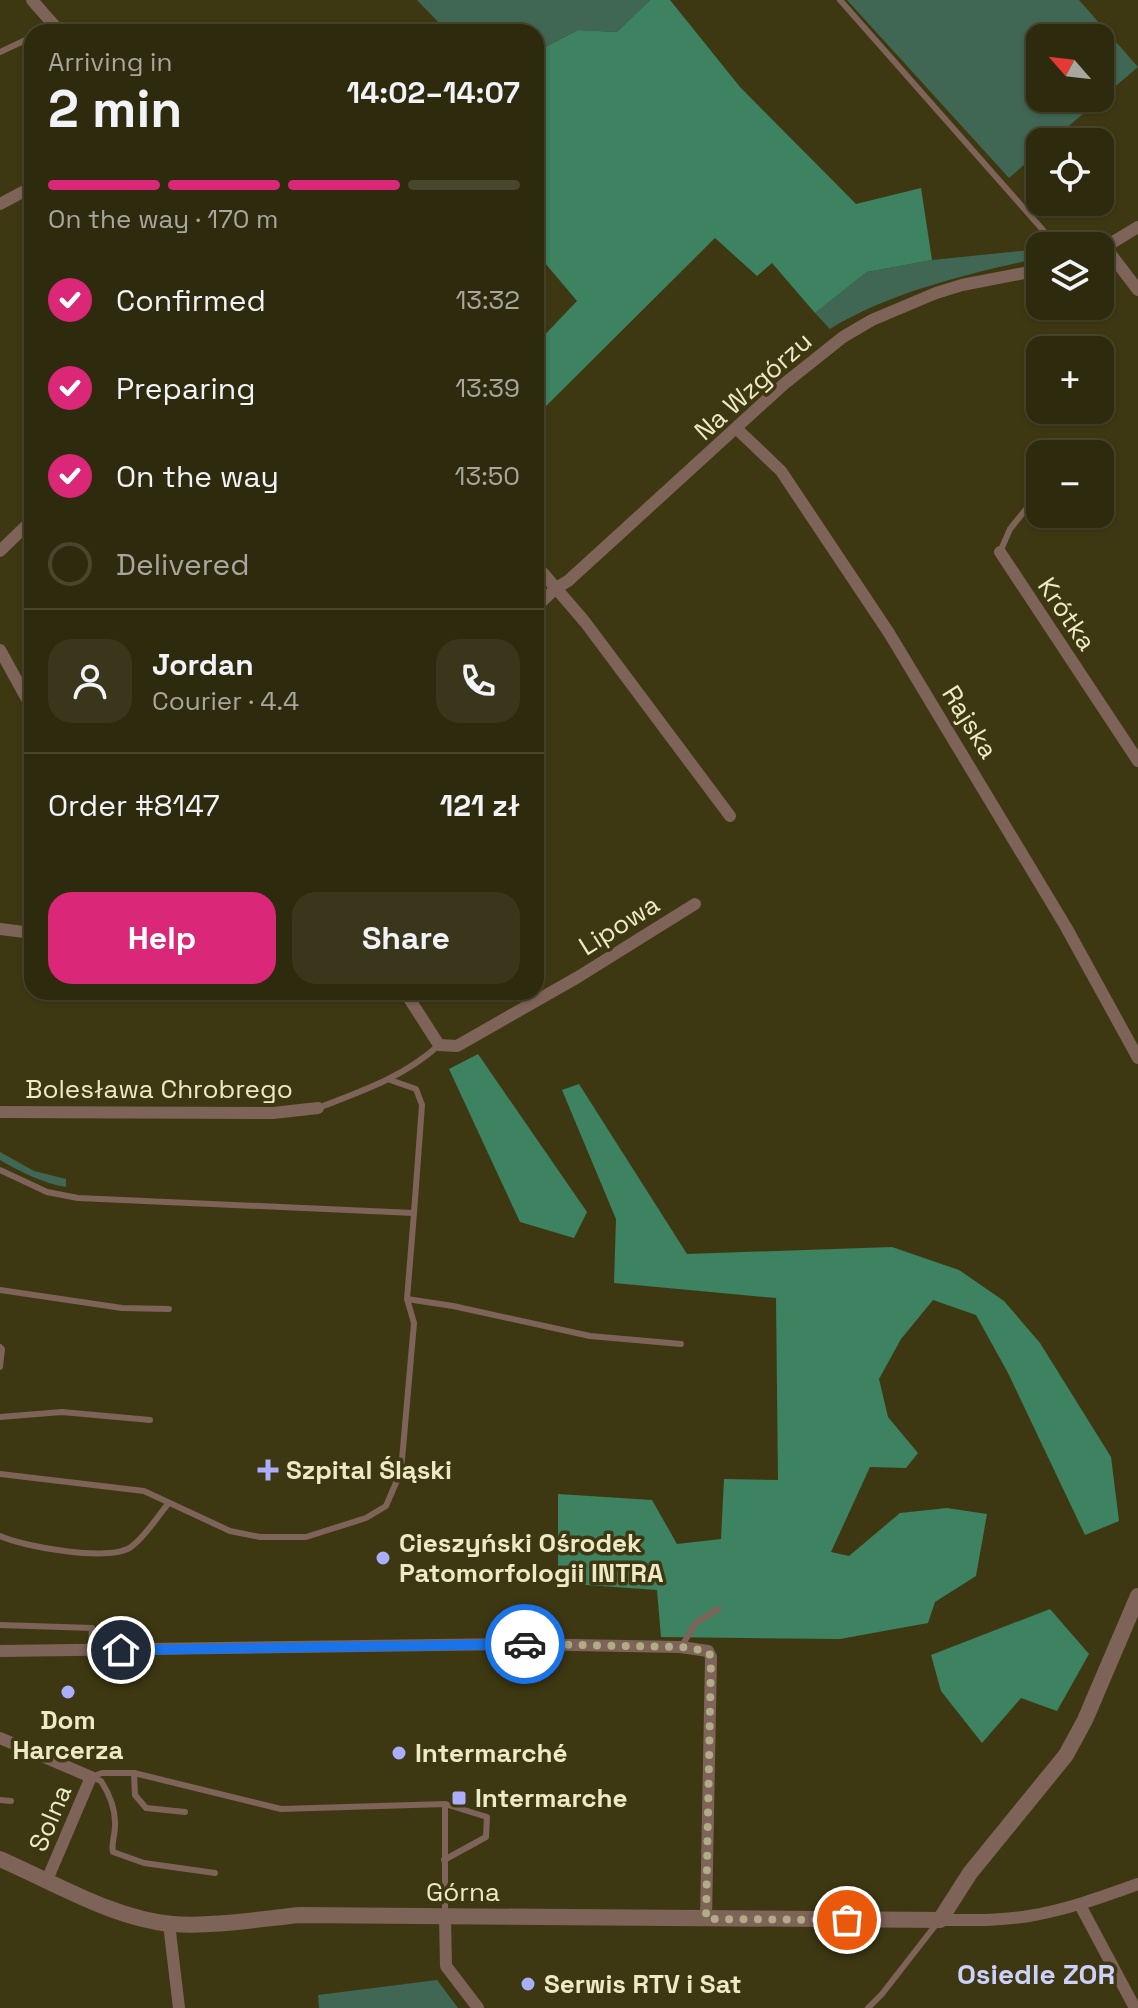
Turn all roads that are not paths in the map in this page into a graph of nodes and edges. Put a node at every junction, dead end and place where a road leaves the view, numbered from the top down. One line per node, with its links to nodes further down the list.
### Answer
1 (32, 0): 3 (street)
2 (840, 0): 9 (lane)
3 (54, 24)
4 (24, 41): 5 (lane)
5 (0, 52)
6 (24, 191): 7 (street)
7 (0, 204)
8 (1138, 227): 10 (street)
9 (1045, 232)
10 (1114, 242)
11 (1114, 262): 13 (street)
12 (1026, 273): 14 (street, Na Wzgórzu)
13 (1138, 290)
14 (737, 429): 20 (street, Na Wzgórzu); 33 (street, Rajska)
15 (1026, 509): 18 (lane, Krótka)
16 (24, 528): 17 (street)
17 (0, 551)
18 (1000, 552): 24 (street, Krótka)
19 (544, 574): 20 (street)
20 (556, 588): 21 (street, Na Wzgórzu); 25 (street)
21 (544, 599)
22 (0, 650): 23 (street)
23 (24, 694)
24 (1138, 761)
25 (730, 816)
26 (695, 904): 29 (street, Lipowa)
27 (0, 929): 28 (street)
28 (24, 932)
29 (544, 996)
30 (410, 1000): 32 (street)
31 (538, 1000): 32 (street, Lipowa)
32 (439, 1045): 34 (lane)
33 (1138, 1058)
34 (390, 1080): 35 (lane); 38 (lane)
35 (318, 1108): 36 (street, Bolesława Chrobrego)
36 (0, 1112)
37 (0, 1170): 38 (lane)
38 (414, 1213): 40 (lane)
39 (0, 1290): 41 (lane)
40 (407, 1299): 42 (lane); 48 (lane)
41 (169, 1309)
42 (681, 1344)
43 (0, 1347): 44 (lane)
44 (0, 1367)
45 (0, 1417): 46 (lane)
46 (150, 1420)
47 (0, 1474): 48 (lane)
48 (168, 1504): 49 (lane)
49 (0, 1536)
50 (1138, 1596): 71 (street)
51 (718, 1609): 53 (lane)
52 (0, 1625): 54 (lane)
53 (681, 1647): 54 (street); 70 (street)
54 (91, 1650): 55 (street)
55 (0, 1651)
56 (0, 1738): 58 (street, Solna)
57 (134, 1773): 58 (lane); 61 (lane); 62 (lane)
58 (91, 1777): 65 (lane); 66 (street, Solna)
59 (0, 1800): 60 (lane)
60 (11, 1801)
61 (445, 1804): 64 (lane); 64 (lane)
62 (185, 1812)
63 (0, 1859): 66 (street, Górna)
64 (444, 1860): 69 (lane)
65 (215, 1873)
66 (47, 1880): 72 (street, Górna)
67 (1138, 1884): 68 (street)
68 (1080, 1905): 71 (street); 76 (street)
69 (445, 1917): 70 (street, Górna); 72 (street, Górna); 74 (street)
70 (706, 1919): 71 (street, Górna)
71 (940, 1920): 75 (lane)
72 (169, 1924): 73 (street)
73 (179, 2008)
74 (478, 2008)
75 (868, 2008)
76 (1135, 2008)

